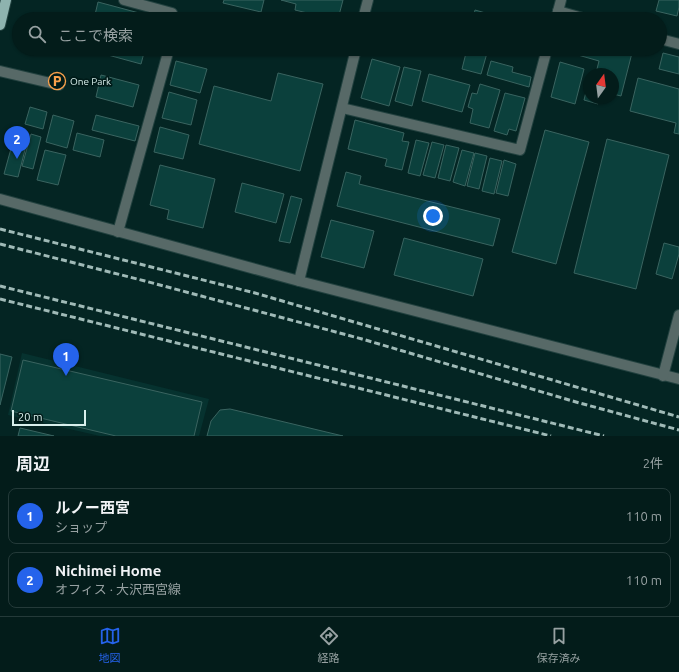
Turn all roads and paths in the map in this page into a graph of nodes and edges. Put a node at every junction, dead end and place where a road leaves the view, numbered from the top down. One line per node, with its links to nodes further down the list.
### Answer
1 (6, 0): 8 (main road)
2 (124, 0): 5 (street)
3 (368, 0): 6 (street)
4 (561, 0): 7 (street)
5 (168, 12)
6 (365, 12)
7 (558, 12)
8 (0, 25)
9 (667, 41): 10 (street)
10 (679, 44)
11 (166, 56): 18 (street)
12 (354, 56): 16 (street)
13 (546, 56): 16 (street)
14 (0, 71): 15 (street)
15 (58, 85)
16 (342, 108): 19 (street)
17 (0, 199): 18 (street)
18 (118, 232): 19 (street)
19 (300, 281): 21 (street)
20 (679, 315): 21 (street)
21 (664, 376): 22 (street)
22 (679, 379)

